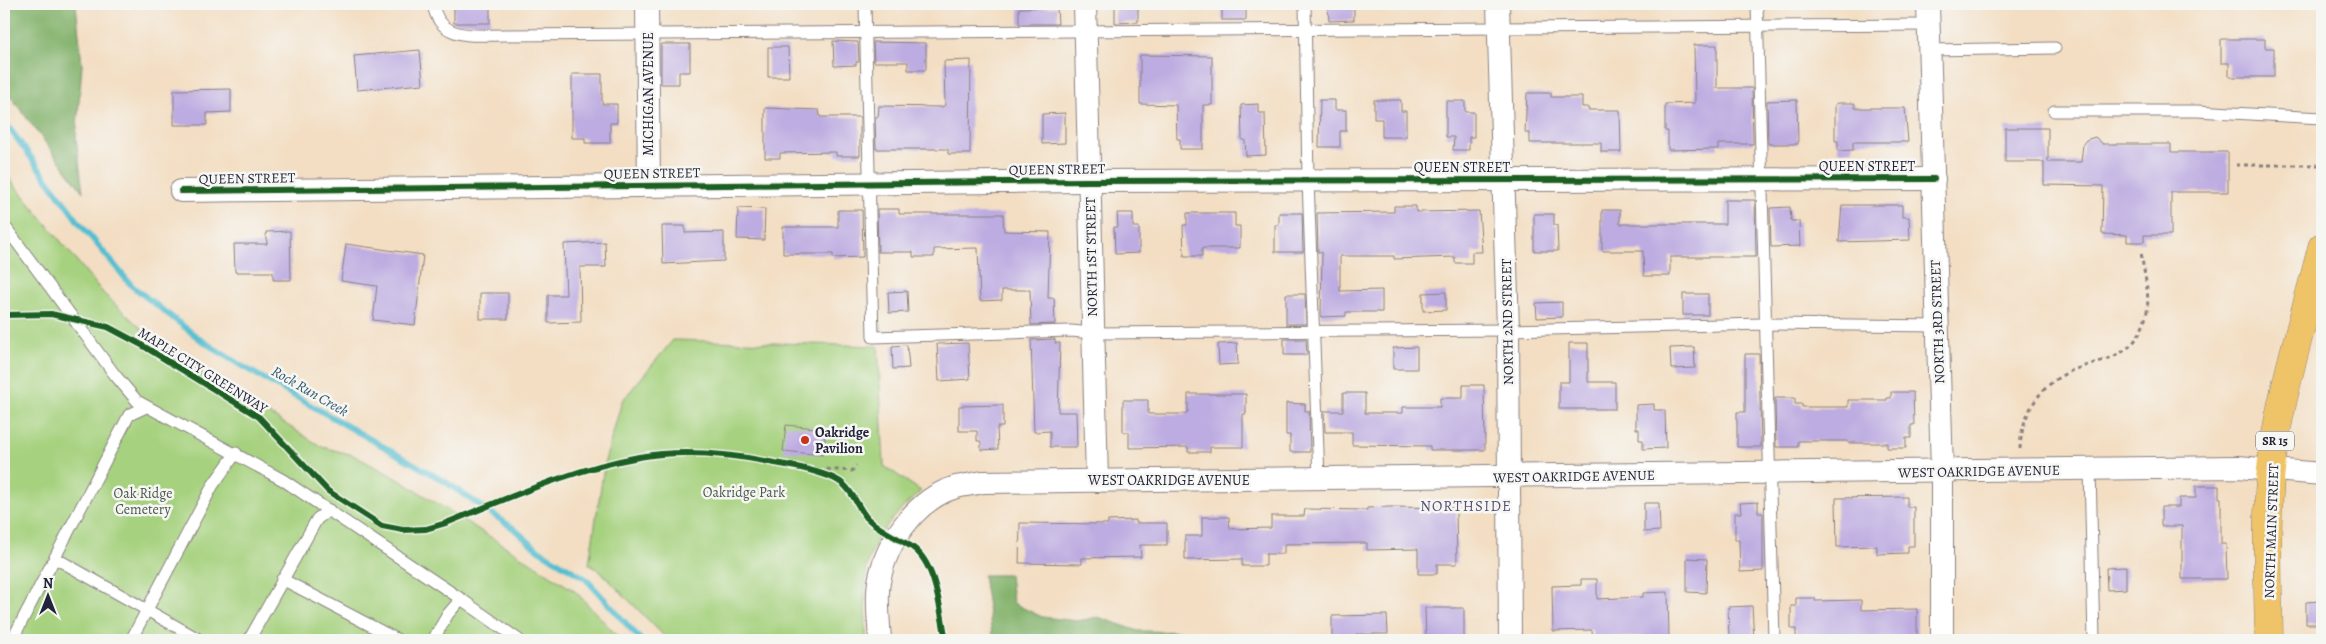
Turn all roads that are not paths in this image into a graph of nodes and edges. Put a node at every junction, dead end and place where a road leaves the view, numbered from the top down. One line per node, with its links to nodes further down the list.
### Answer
1 (433, 4): 14 (lane)
2 (647, 4): 14 (street, MICHIGAN AVENUE)
3 (865, 4): 13 (lane)
4 (1085, 4): 12 (street, NORTH 1ST STREET)
5 (1305, 4): 11 (lane)
6 (1498, 4): 10 (street, NORTH 2ND STREET)
7 (1757, 4): 9 (lane)
8 (1928, 14): 9 (lane); 16 (street, NORTH 3RD STREET)
9 (1758, 26): 10 (lane); 19 (lane)
10 (1499, 28): 11 (lane); 20 (street, NORTH 2ND STREET)
11 (1306, 30): 12 (lane); 22 (lane)
12 (1086, 31): 13 (lane); 23 (street, NORTH 1ST STREET)
13 (865, 32): 14 (lane); 24 (lane)
14 (648, 34): 25 (street, MICHIGAN AVENUE)
15 (2055, 48): 16 (lane)
16 (1929, 50): 21 (street, NORTH 3RD STREET)
17 (2054, 111): 18 (lane)
18 (2322, 118)
19 (1761, 178): 20 (street, QUEEN STREET); 21 (street, QUEEN STREET); 29 (lane)
20 (1503, 179): 22 (street, QUEEN STREET); 31 (street, NORTH 2ND STREET)
21 (1934, 179): 30 (street, NORTH 3RD STREET)
22 (1308, 180): 23 (street, QUEEN STREET); 32 (lane)
23 (1089, 181): 24 (street, QUEEN STREET); 33 (street, NORTH 1ST STREET)
24 (870, 184): 25 (street, QUEEN STREET); 33 (lane)
25 (649, 185): 26 (street, QUEEN STREET)
26 (181, 191)
27 (4, 225): 34 (lane)
28 (2322, 247): 40 (main road, NORTH MAIN STREET / SR 15)
29 (1764, 324): 30 (lane); 31 (lane); 41 (lane)
30 (1938, 326): 39 (street, NORTH 3RD STREET)
31 (1508, 330): 32 (lane); 43 (street, NORTH 2ND STREET)
32 (1315, 331): 33 (lane); 44 (lane)
33 (1093, 333): 45 (street, NORTH 1ST STREET)
34 (127, 392): 35 (lane); 36 (lane)
35 (146, 407): 36 (lane); 37 (lane)
36 (129, 415): 47 (lane)
37 (236, 454): 46 (lane); 50 (lane)
38 (2090, 470): 39 (street, WEST OAKRIDGE AVENUE); 40 (street, WEST OAKRIDGE AVENUE); 62 (lane)
39 (1942, 471): 41 (street, WEST OAKRIDGE AVENUE); 61 (street, NORTH 3RD STREET)
40 (2272, 471): 42 (street, WEST OAKRIDGE AVENUE); 63 (main road, NORTH MAIN STREET / SR 15)
41 (1770, 472): 43 (street, WEST OAKRIDGE AVENUE); 60 (lane)
42 (2322, 474)
43 (1508, 477): 44 (street, WEST OAKRIDGE AVENUE); 59 (street, NORTH 2ND STREET)
44 (1319, 480): 45 (street, WEST OAKRIDGE AVENUE)
45 (1097, 481): 58 (street, WEST OAKRIDGE AVENUE)
46 (329, 510): 48 (lane); 49 (lane)
47 (55, 558): 50 (lane); 51 (lane)
48 (282, 579): 54 (lane); 55 (lane)
49 (461, 599): 56 (lane); 57 (lane)
50 (147, 611): 52 (lane); 53 (lane)
51 (12, 640)
52 (131, 640)
53 (200, 640)
54 (249, 640)
55 (398, 640)
56 (433, 640)
57 (519, 640)
58 (880, 640)
59 (1510, 640)
60 (1774, 640)
61 (1942, 640)
62 (2094, 640)
63 (2269, 640)

